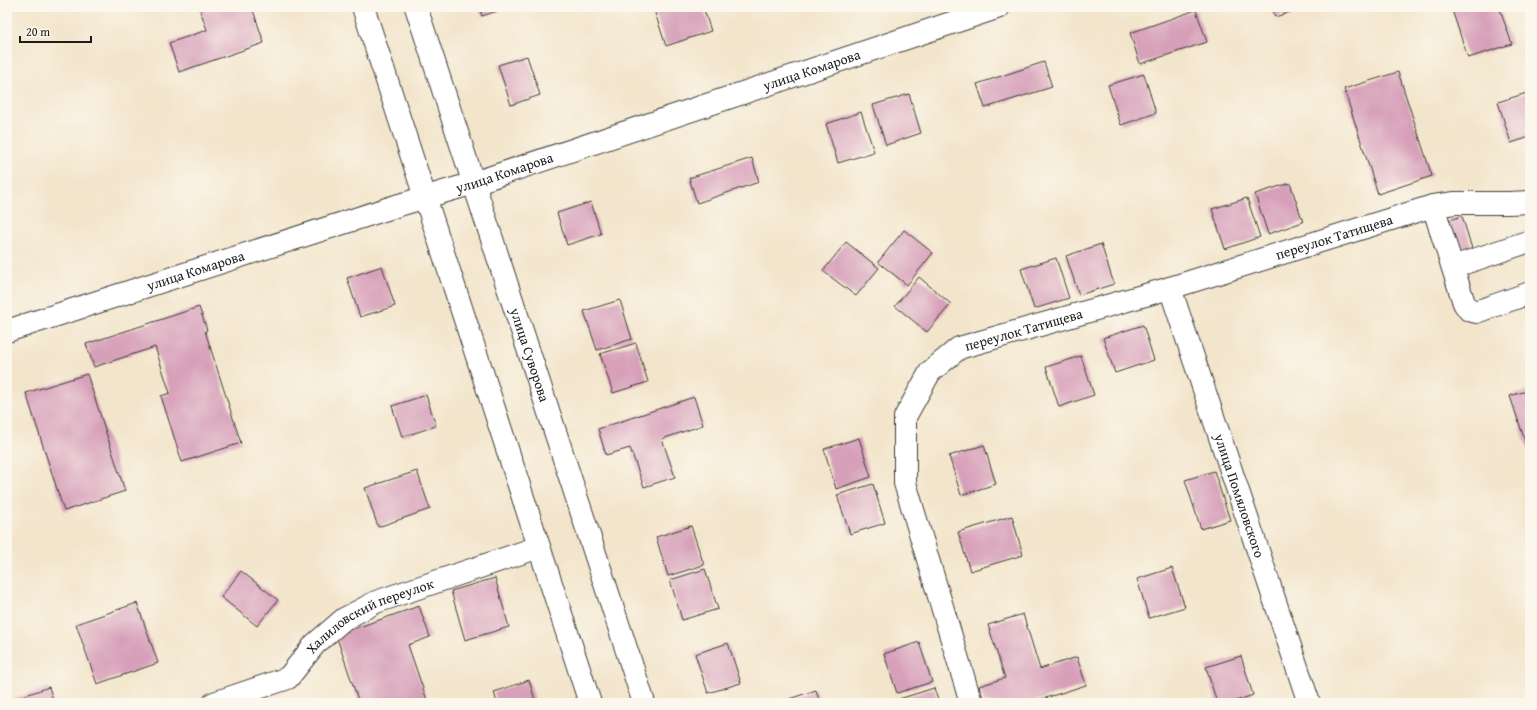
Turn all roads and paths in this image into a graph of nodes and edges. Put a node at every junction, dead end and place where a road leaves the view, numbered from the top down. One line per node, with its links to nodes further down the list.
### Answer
1 (363, 7): 5 (street)
2 (416, 7): 4 (street, улица Суворова)
3 (999, 7): 4 (street, улица Комарова)
4 (474, 183): 5 (street, улица Комарова); 16 (street, улица Суворова)
5 (426, 198): 12 (street, улица Комарова); 13 (street)
6 (1530, 202): 7 (street, переулок Татищева)
7 (1433, 206): 9 (street); 10 (street, переулок Татищева)
8 (1530, 241): 9 (street)
9 (1453, 267): 11 (street)
10 (1170, 288): 17 (street, переулок Татищева); 18 (street, улица Помяловского)
11 (1530, 293)
12 (7, 331)
13 (539, 547): 14 (street, Халиловский переулок); 15 (street)
14 (214, 703)
15 (590, 703)
16 (644, 703)
17 (971, 703)
18 (1309, 703)

